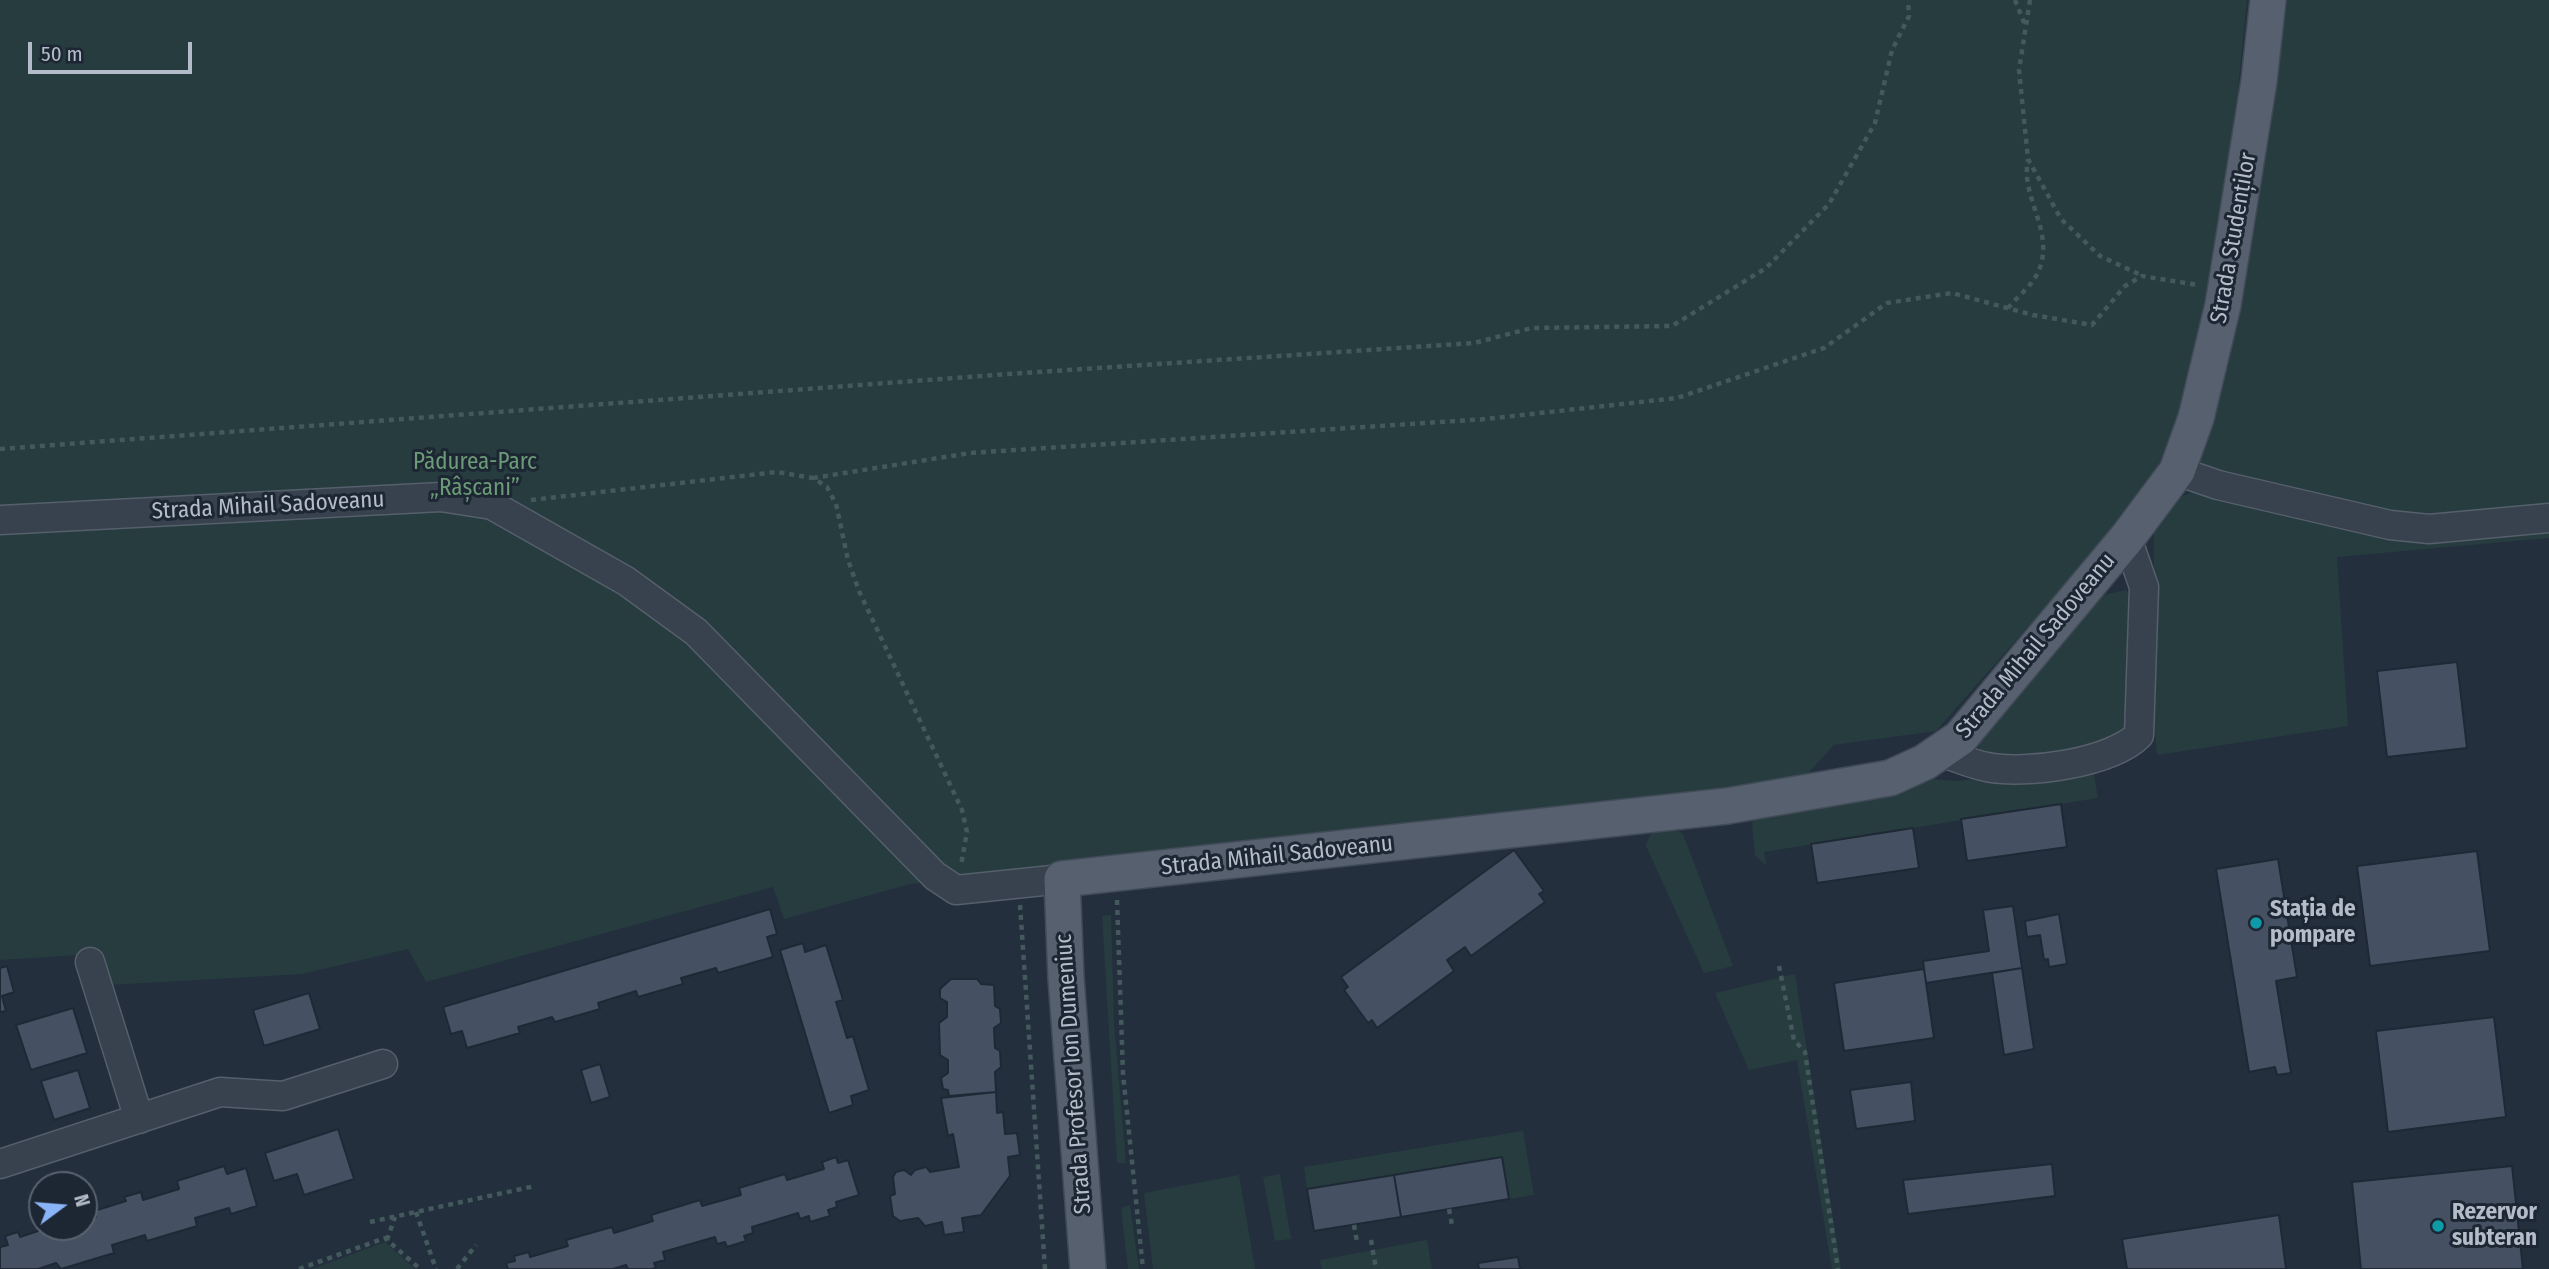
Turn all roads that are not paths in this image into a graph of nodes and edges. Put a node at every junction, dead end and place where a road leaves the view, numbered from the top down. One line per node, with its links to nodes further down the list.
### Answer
1 (2267, 0): 2 (main road, Strada Studenților)
2 (2177, 471): 3 (street); 5 (main road, Strada Mihail Sadoveanu)
3 (2549, 518)
4 (0, 520): 7 (street, Strada Mihail Sadoveanu)
5 (2127, 538): 6 (main road, Strada Mihail Sadoveanu); 6 (street)
6 (1940, 752): 7 (main road, Strada Mihail Sadoveanu)
7 (1062, 879): 12 (main road, Strada Profesor Ion Dumeniuc)
8 (90, 962): 10 (street)
9 (383, 1064): 10 (street)
10 (139, 1119): 11 (street)
11 (0, 1164)
12 (1088, 1269)

